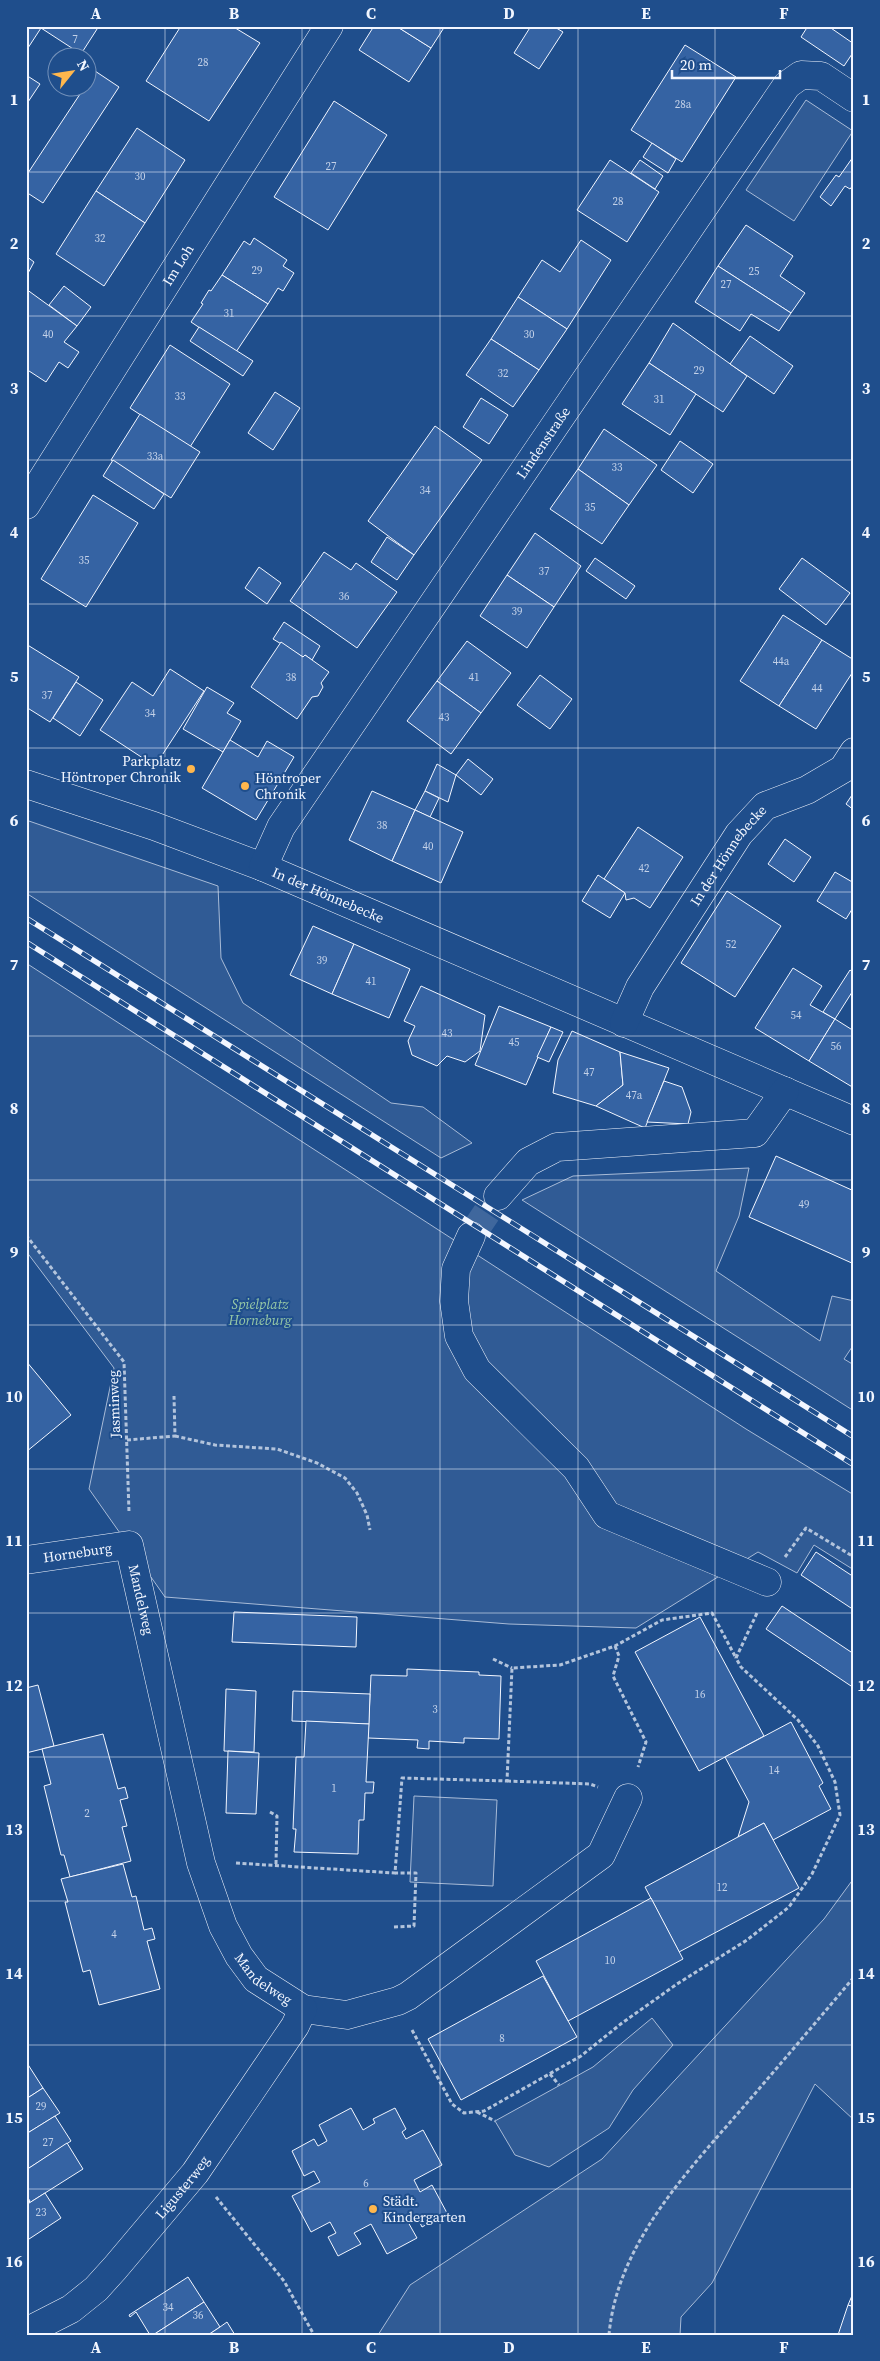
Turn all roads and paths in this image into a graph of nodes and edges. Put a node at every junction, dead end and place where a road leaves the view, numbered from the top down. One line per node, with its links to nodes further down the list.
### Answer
1 (329, 26): 3 (street, Im Loh)
2 (854, 98): 6 (street, Lindenstraße)
3 (26, 505)
4 (854, 752): 7 (street, In der Hönnebecke)
5 (26, 784): 6 (street, In der Hönnebecke)
6 (263, 867): 7 (street, In der Hönnebecke)
7 (624, 1023): 8 (street, In der Hönnebecke)
8 (785, 1091): 9 (street, In der Hönnebecke); 10 (street)
9 (854, 1120)
10 (498, 1196)
11 (26, 1234): 15 (path, Jasminweg)
12 (471, 1236): 20 (street)
13 (174, 1396): 14 (path)
14 (175, 1436): 15 (path); 16 (path)
15 (127, 1440): 17 (path, Jasminweg)
16 (370, 1530)
17 (129, 1545): 19 (street, Horneburg); 29 (street, Mandelweg)
18 (854, 1557): 20 (path)
19 (26, 1560)
20 (767, 1582)
21 (753, 1626): 23 (path)
22 (615, 1646): 23 (path); 25 (path); 27 (path)
23 (736, 1658): 36 (path)
24 (493, 1660): 25 (path)
25 (512, 1668): 26 (path)
26 (507, 1781): 27 (path); 31 (path)
27 (628, 1798): 34 (street, Mandelweg)
28 (270, 1812): 30 (path)
29 (201, 1862): 30 (path); 35 (street, Mandelweg)
30 (276, 1864): 31 (path)
31 (395, 1873): 32 (path)
32 (394, 1927)
33 (854, 1977): 43 (path)
34 (398, 2002): 35 (street, Mandelweg); 38 (path)
35 (303, 2009): 40 (street, Ligusterweg)
36 (550, 2074): 37 (path); 38 (path)
37 (558, 2085)
38 (477, 2112): 39 (path)
39 (495, 2120)
40 (196, 2172): 41 (street, Ligusterweg); 42 (path)
41 (26, 2332)
42 (314, 2335)
43 (610, 2335)

